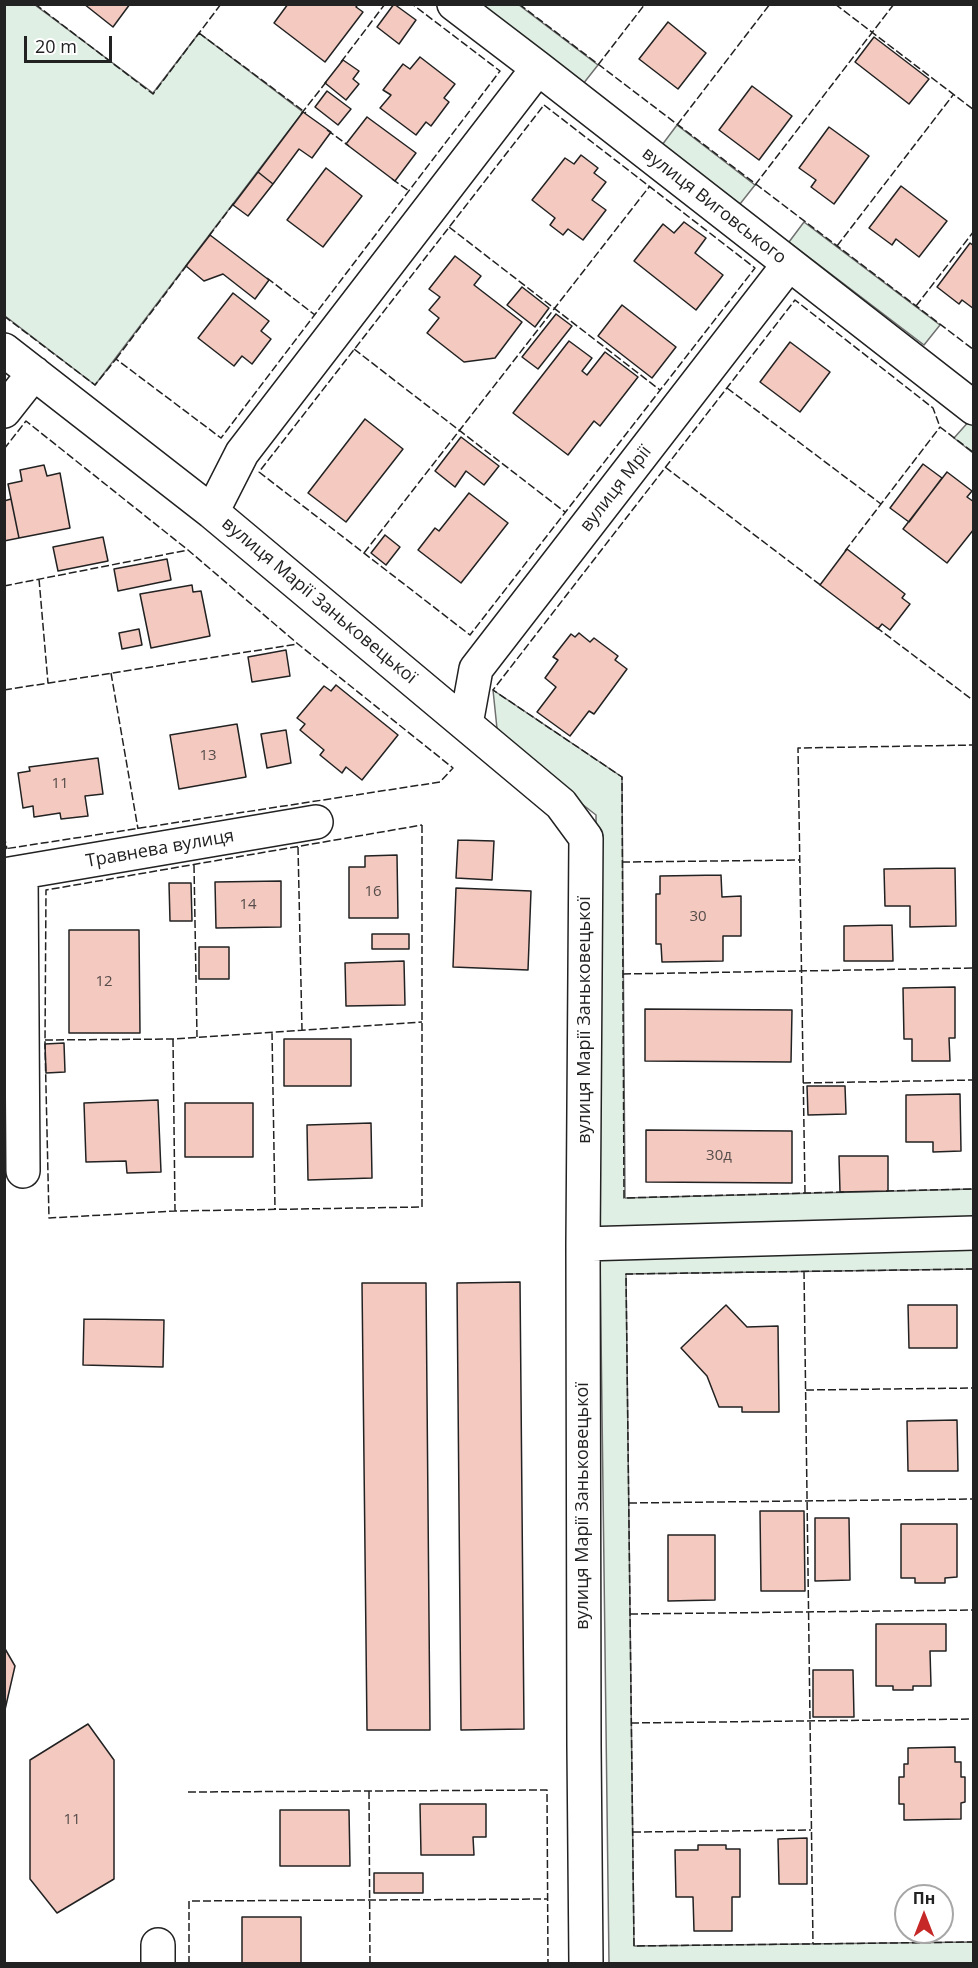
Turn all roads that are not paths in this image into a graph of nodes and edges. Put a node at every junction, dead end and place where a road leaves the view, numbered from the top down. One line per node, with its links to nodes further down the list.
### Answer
1 (454, 4): 2 (street, вулиця Виговського)
2 (538, 68): 3 (street, вулиця Виговського); 8 (street)
3 (789, 264): 6 (street, вулиця Виговського); 9 (street, вулиця Мрії)
4 (4, 350): 5 (street, вулиця Марії Заньковецької)
5 (34, 373): 7 (street); 8 (street, вулиця Марії Заньковецької)
6 (974, 408)
7 (4, 411)
8 (212, 512): 9 (street, вулиця Марії Заньковецької)
9 (466, 724): 14 (street, вулиця Марії Заньковецької)
10 (316, 822): 11 (street, Травнева вулиця)
11 (13, 874): 12 (street)
12 (23, 1171)
13 (974, 1233): 14 (street)
14 (583, 1244): 15 (street, вулиця Марії Заньковецької)
15 (586, 1964)

